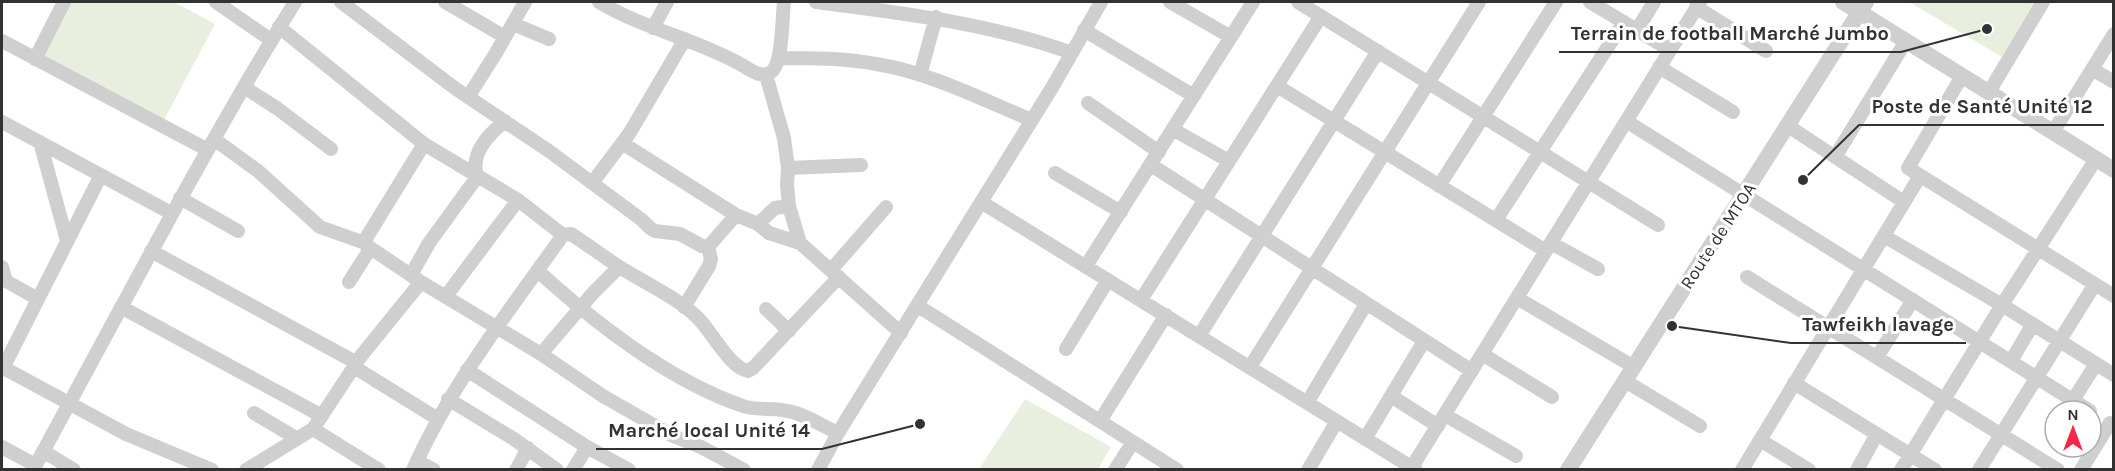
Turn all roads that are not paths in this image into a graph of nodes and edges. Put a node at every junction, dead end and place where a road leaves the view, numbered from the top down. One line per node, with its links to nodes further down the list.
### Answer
1 (64, 2): 44 (street)
2 (216, 2): 36 (street)
3 (295, 2): 27 (street)
4 (341, 2): 56 (street)
5 (445, 2): 32 (street)
6 (599, 2): 28 (street)
7 (667, 2): 28 (street)
8 (784, 2): 43 (street)
9 (816, 2): 24 (street)
10 (1170, 2): 33 (street)
11 (1253, 2): 33 (street)
12 (1298, 2): 23 (street)
13 (1479, 2): 51 (street)
14 (1556, 2): 59 (street)
15 (1590, 2): 25 (street)
16 (1654, 2): 30 (street)
17 (1843, 2): 22 (street)
18 (2043, 2): 54 (street)
19 (521, 3): 26 (street)
20 (1094, 3): 29 (street)
21 (1698, 4): 39 (street); 41 (street)
22 (1863, 7): 37 (street); 65 (street, Route de MTOA)
23 (1321, 16): 40 (street); 52 (street)
24 (936, 17): 42 (street); 48 (street)
25 (1624, 22): 30 (street); 75 (street)
26 (513, 24): 32 (street); 34 (street)
27 (279, 27): 36 (street); 70 (street)
28 (652, 28): 35 (street)
29 (1084, 30): 42 (street); 55 (street)
30 (1637, 30): 39 (street)
31 (2114, 34): 46 (street)
32 (506, 37): 56 (street)
33 (1231, 37): 55 (street)
34 (549, 39)
35 (686, 39): 47 (street); 69 (street)
36 (271, 40): 53 (street)
37 (1906, 41): 49 (street); 76 (street)
38 (2, 42): 44 (street)
39 (1670, 50): 45 (street)
40 (1378, 51): 51 (street); 62 (street)
41 (1766, 51)
42 (1071, 53): 60 (street)
43 (780, 58): 47 (street); 48 (street)
44 (34, 59): 71 (street)
45 (1659, 67): 58 (street); 63 (street)
46 (2092, 69): 50 (street); 67 (street)
47 (766, 75): 81 (street)
48 (920, 75): 60 (street)
49 (1962, 76): 54 (street); 85 (street)
50 (2114, 82)
51 (1428, 83): 59 (street); 74 (street)
52 (1277, 86): 62 (street); 78 (street)
53 (244, 87): 71 (street); 72 (street)
54 (1989, 92): 67 (street)
55 (1194, 96): 66 (street)
56 (468, 97): 61 (street)
57 (1088, 103): 73 (street)
58 (1733, 112)
59 (1483, 117): 75 (street); 89 (street)
60 (1032, 120): 94 (street)
61 (506, 121): 86 (street); 88 (street)
62 (1334, 121): 74 (street); 107 (street)
63 (1626, 121): 87 (street); 90 (street)
64 (2, 122): 68 (street)
65 (1788, 126): 76 (street); 90 (street, Route de MTOA)
66 (1174, 130): 73 (street); 78 (street)
67 (2053, 132): 77 (street)
68 (40, 142): 84 (street); 108 (street)
69 (622, 143): 88 (street); 100 (street)
70 (424, 144): 86 (street); 110 (street)
71 (211, 145): 91 (street); 110 (street)
72 (331, 149)
73 (1159, 152): 80 (street)
74 (1385, 152): 89 (street); 118 (street)
75 (1540, 152): 87 (street); 101 (street)
76 (1835, 157): 95 (street)
77 (2096, 159): 82 (street); 113 (street)
78 (1229, 161): 93 (street)
79 (861, 165): 81 (street)
80 (1151, 165): 93 (street); 98 (street)
81 (788, 168): 96 (street)
82 (2114, 170)
83 (1055, 173): 98 (street)
84 (101, 175): 99 (street); 108 (street)
85 (1920, 176): 95 (street); 113 (street)
86 (477, 177): 92 (street); 124 (street)
87 (1588, 182): 103 (street); 112 (street)
88 (592, 183): 111 (street)
89 (1440, 186): 101 (street)
90 (1744, 195): 120 (street); 162 (street, Route de MTOA)
91 (180, 198): 99 (street); 104 (street)
92 (519, 200): 105 (street); 128 (street)
93 (1205, 200): 107 (street); 132 (street)
94 (981, 202): 115 (street); 137 (street)
95 (1904, 202): 106 (street)
96 (789, 206): 102 (street); 109 (street)
97 (886, 207): 122 (street)
98 (1121, 212): 115 (street)
99 (171, 213): 114 (street)
100 (736, 215): 102 (street); 111 (street)
101 (1496, 220): 112 (street)
102 (758, 224): 109 (street)
103 (1658, 225)
104 (238, 231)
105 (563, 235): 117 (street); 121 (street)
106 (1884, 236): 120 (street); 135 (street)
107 (1262, 237): 118 (street); 147 (street)
108 (67, 241): 131 (street)
109 (801, 243): 122 (street)
110 (367, 246): 124 (street); 126 (street)
111 (708, 247): 138 (street)
112 (1548, 247): 119 (street); 130 (street)
113 (2038, 249): 127 (street); 135 (street)
114 (151, 251): 136 (street); 157 (street)
115 (1086, 266): 125 (street)
116 (2, 267): 131 (street)
117 (619, 267): 138 (street); 139 (street)
118 (1312, 269): 134 (street); 158 (street)
119 (1598, 269)
120 (1863, 269): 133 (street); 144 (street)
121 (538, 271): 139 (street); 143 (street)
122 (835, 273): 145 (street); 146 (street)
123 (1747, 277): 144 (street)
124 (416, 278): 128 (street); 157 (street)
125 (1108, 280): 132 (street); 151 (street)
126 (349, 282)
127 (2094, 284): 129 (street); 148 (street)
128 (446, 296): 143 (street)
129 (2114, 296)
130 (1517, 298): 153 (street); 162 (street)
131 (38, 299): 159 (street)
132 (1141, 300): 141 (street)
133 (1913, 300): 150 (street); 154 (street)
134 (1366, 304): 149 (street); 172 (street)
135 (2002, 305): 142 (street); 150 (street)
136 (121, 306): 173 (street); 175 (street)
137 (918, 306): 146 (street); 179 (street)
138 (684, 307): 145 (street)
139 (579, 308): 152 (street); 183 (street)
140 (766, 309): 145 (street)
141 (1166, 315): 147 (street); 179 (street)
142 (2033, 324): 148 (street); 155 (street)
143 (496, 326): 152 (street); 160 (street)
144 (1828, 327): 154 (street); 165 (street)
145 (789, 331)
146 (901, 333): 183 (street)
147 (1199, 336): 158 (street)
148 (2059, 340): 156 (street); 164 (street)
149 (1424, 341): 161 (street); 166 (street)
150 (1980, 342): 155 (street); 171 (street)
151 (1066, 349)
152 (541, 354): 209 (street)
153 (1482, 354): 161 (street); 167 (street)
154 (1877, 357): 171 (street)
155 (2011, 361): 164 (street)
156 (2096, 363): 163 (street); 170 (street)
157 (355, 365): 175 (street); 176 (street)
158 (1250, 367): 172 (street)
159 (2, 368): 173 (street)
160 (466, 370): 168 (street); 191 (street)
161 (1472, 371): 177 (street)
162 (1630, 374): 181 (street); 214 (street, Route de MTOA)
163 (2114, 375)
164 (2036, 378): 169 (street); 185 (street)
165 (1794, 383): 184 (street); 188 (street)
166 (1391, 396): 177 (street); 187 (street)
167 (1552, 397)
168 (448, 399): 176 (street); 192 (street)
169 (2071, 399)
170 (2074, 399)
171 (1945, 400): 185 (street); 194 (street)
172 (1307, 403): 178 (street)
173 (68, 404): 193 (street); 201 (street)
174 (254, 413): 186 (street)
175 (322, 416): 182 (street)
176 (438, 419): 197 (street)
177 (1441, 420): 195 (street); 199 (street)
178 (1337, 421): 187 (street); 213 (street)
179 (1100, 422): 189 (street)
180 (2112, 424): 222 (street)
181 (1700, 426)
182 (313, 429): 186 (street); 203 (street)
183 (838, 433): 210 (street)
184 (1877, 434): 194 (street); 217 (street)
185 (2001, 434): 220 (street); 221 (street)
186 (296, 438): 202 (street)
187 (1365, 438): 196 (street)
188 (1760, 440): 215 (street); 216 (street)
189 (1132, 442): 211 (street); 212 (street)
190 (2, 447): 198 (street)
191 (587, 447): 207 (street); 208 (street)
192 (528, 448): 205 (street); 206 (street)
193 (43, 451): 198 (street); 200 (street)
194 (1911, 454): 218 (street); 219 (street)
195 (1516, 456)
196 (1393, 464): 199 (street)
197 (415, 465): 204 (street)
198 (34, 467)
199 (1414, 468)
200 (74, 470)
201 (212, 470)
202 (246, 470)
203 (379, 470)
204 (434, 470)
205 (516, 470)
206 (557, 470)
207 (573, 470)
208 (628, 470)
209 (744, 470)
210 (818, 470)
211 (1115, 470)
212 (1177, 470)
213 (1308, 470)
214 (1569, 470)
215 (1742, 470)
216 (1809, 470)
217 (1857, 470)
218 (1901, 470)
219 (1935, 470)
220 (1979, 470)
221 (2058, 470)
222 (2081, 470)

